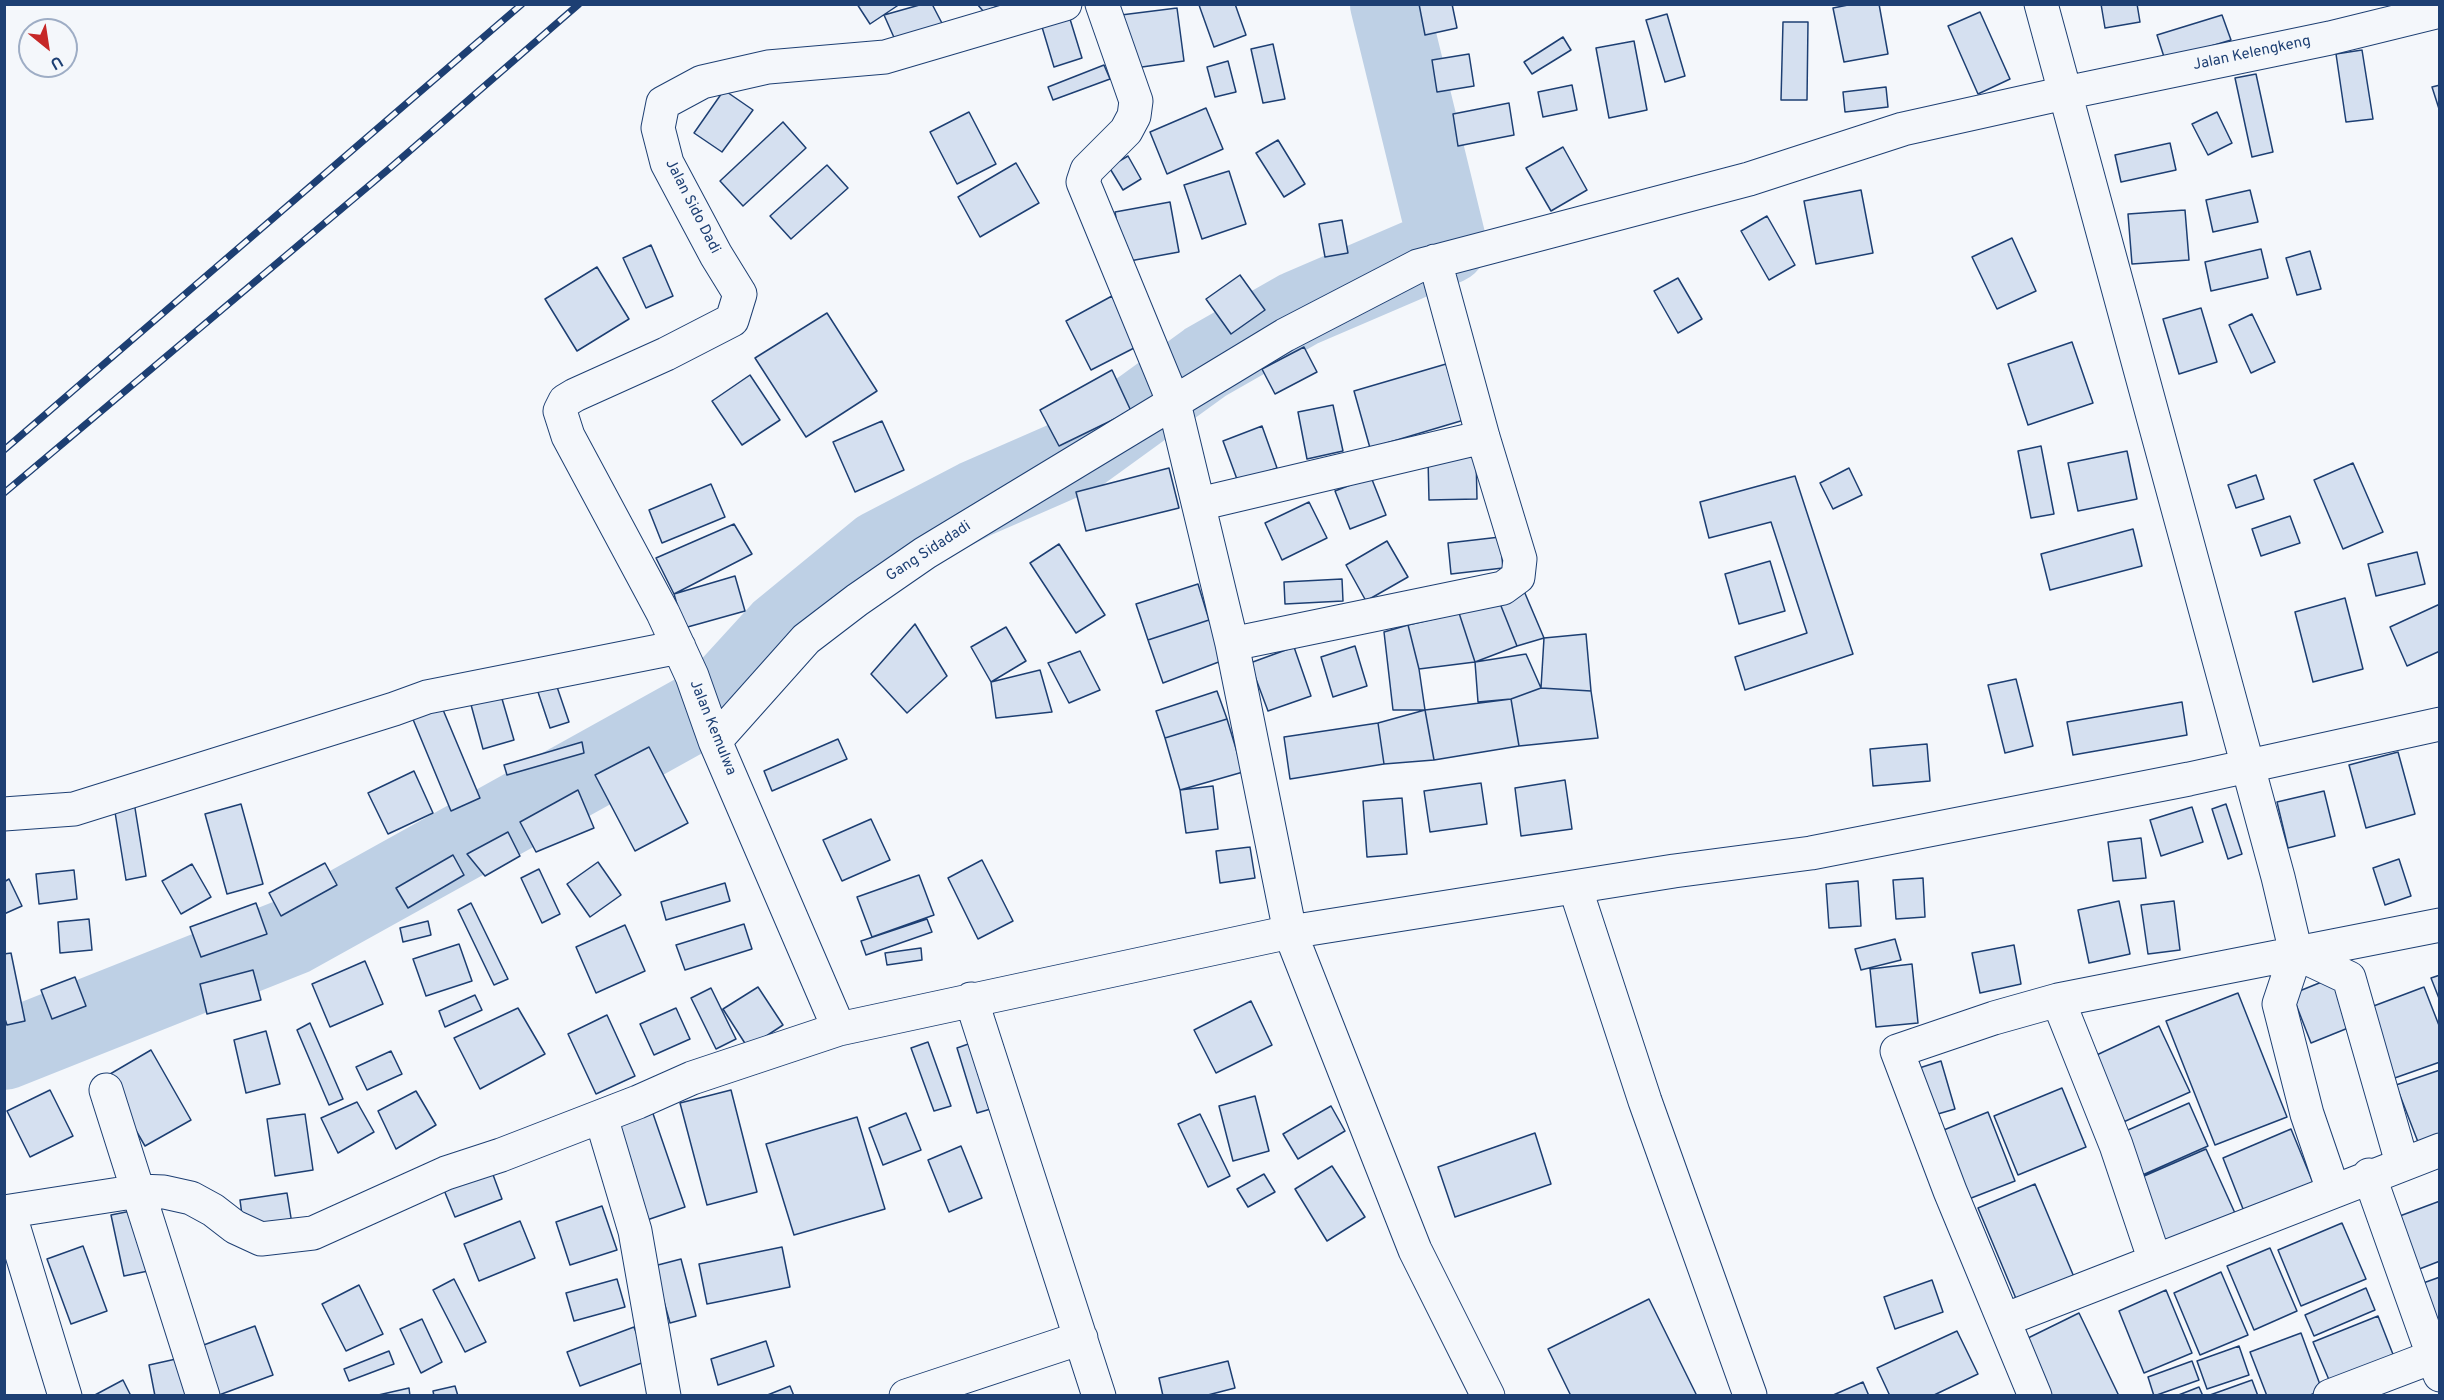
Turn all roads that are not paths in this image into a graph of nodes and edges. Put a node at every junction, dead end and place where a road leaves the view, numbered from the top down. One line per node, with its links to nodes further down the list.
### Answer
1 (1065, 4): 8 (street, Jalan Sido Dadi)
2 (1102, 4): 7 (street)
3 (2041, 4): 5 (street)
4 (2439, 11): 5 (street, Jalan Kelengkeng)
5 (2065, 93): 6 (street, Jalan Kelengkeng); 15 (street)
6 (1435, 261): 7 (street, Gang Sidadadi); 9 (street)
7 (1169, 394): 10 (street); 14 (street, Gang Sidadadi)
8 (568, 436): 12 (street, Jalan Kemulwa)
9 (1483, 437): 10 (street); 11 (street)
10 (1199, 504): 11 (street)
11 (1232, 644): 19 (street)
12 (685, 662): 14 (street, Jalan Kemulwa); 16 (street)
13 (2439, 724): 15 (street)
14 (715, 741): 23 (street, Jalan Kemulwa)
15 (2249, 764): 17 (street); 20 (street)
16 (4, 814)
17 (1575, 887): 19 (street); 42 (street)
18 (2439, 925): 20 (street)
19 (1290, 932): 21 (street); 41 (street)
20 (2296, 953): 22 (street); 27 (street); 29 (street)
21 (971, 999): 23 (street); 34 (street)
22 (2058, 1000): 32 (street); 33 (street)
23 (839, 1029): 25 (street)
24 (106, 1090): 30 (street)
25 (601, 1117): 30 (street); 38 (street)
26 (2439, 1149): 27 (street)
27 (2402, 1163): 28 (street)
28 (2369, 1176): 29 (street); 35 (street)
29 (2333, 1190): 32 (street)
30 (139, 1191): 31 (street); 37 (street)
31 (7, 1212): 36 (street)
32 (2154, 1261): 33 (street)
33 (2004, 1320): 43 (street)
34 (1081, 1338): 39 (street); 40 (street)
35 (2437, 1362): 44 (street)
36 (65, 1395)
37 (203, 1395)
38 (664, 1395)
39 (906, 1395)
40 (1099, 1395)
41 (1488, 1395)
42 (1750, 1395)
43 (2035, 1395)
44 (2330, 1395)

